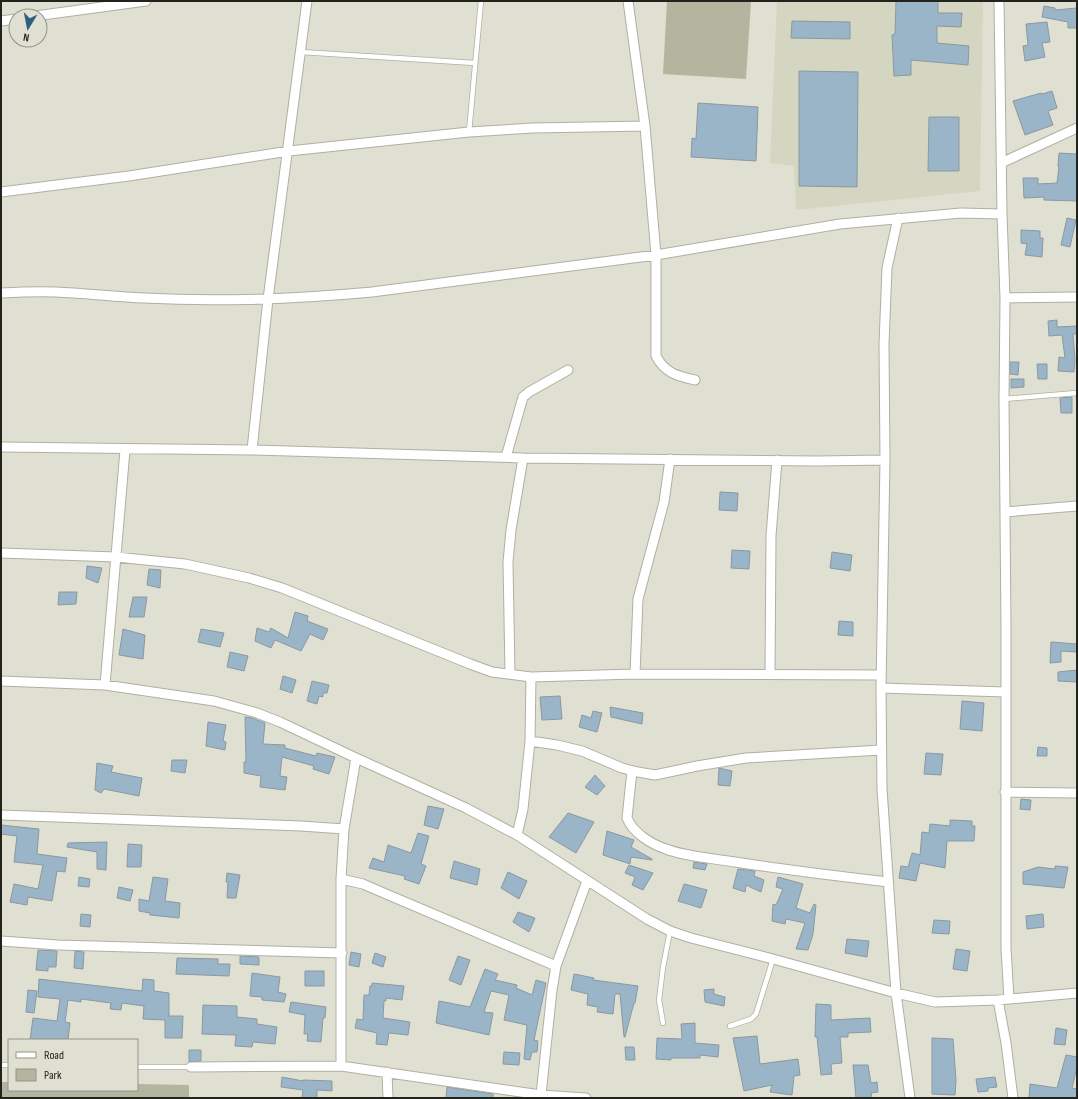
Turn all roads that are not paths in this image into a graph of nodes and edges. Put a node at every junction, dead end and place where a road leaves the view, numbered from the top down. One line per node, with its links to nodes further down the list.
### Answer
1 (146, 1): 6 (street)
2 (308, 1): 7 (street)
3 (481, 1): 8 (lane)
4 (628, 1): 9 (street)
5 (999, 1): 13 (street)
6 (48, 14)
7 (301, 52): 8 (lane); 12 (street)
8 (475, 63): 11 (lane)
9 (645, 126): 11 (street); 17 (street)
10 (1077, 128): 13 (street)
11 (469, 132): 12 (street)
12 (289, 150): 14 (street); 21 (street)
13 (1001, 163): 15 (street)
14 (1, 192)
15 (1002, 214): 16 (street); 20 (street)
16 (898, 218): 17 (street); 33 (street)
17 (656, 255): 21 (street); 23 (street)
18 (1, 293): 21 (street)
19 (1077, 297): 20 (street)
20 (1005, 298): 25 (street)
21 (268, 300): 28 (street)
22 (568, 370): 29 (street)
23 (695, 380)
24 (1077, 393): 25 (lane)
25 (1004, 399): 35 (street)
26 (1, 447): 27 (street)
27 (125, 450): 28 (street); 37 (street)
28 (252, 450): 29 (street)
29 (506, 457): 30 (street)
30 (523, 458): 31 (street); 38 (street)
31 (670, 459): 32 (street); 39 (street)
32 (777, 460): 33 (street); 40 (street)
33 (885, 460): 41 (street)
34 (1077, 506): 35 (street)
35 (1005, 512): 46 (street)
36 (1, 553): 37 (street)
37 (116, 557): 38 (street); 44 (street)
38 (510, 674): 42 (street)
39 (636, 674): 40 (street); 42 (street)
40 (770, 674): 41 (street)
41 (881, 675): 45 (street)
42 (531, 678): 47 (street)
43 (1, 681): 44 (street)
44 (105, 684): 49 (street)
45 (881, 688): 46 (street); 48 (street)
46 (1005, 692): 51 (street)
47 (530, 741): 50 (street); 55 (street)
48 (881, 750): 50 (street); 58 (street)
49 (356, 758): 54 (street); 55 (street)
50 (632, 771): 58 (street)
51 (1005, 792): 52 (street); 66 (street)
52 (1077, 793)
53 (1, 815): 54 (street)
54 (344, 829): 56 (street)
55 (517, 835): 57 (street)
56 (341, 879): 61 (street); 63 (street)
57 (587, 881): 59 (street); 63 (street)
58 (888, 882): 64 (street)
59 (670, 931): 62 (street); 68 (lane)
60 (1, 941): 61 (street)
61 (342, 953): 70 (street)
62 (773, 959): 64 (street); 69 (lane)
63 (556, 966): 74 (street)
64 (896, 993): 67 (street); 77 (street)
65 (1077, 993): 66 (street)
66 (1009, 999): 67 (street)
67 (998, 1000): 78 (street)
68 (663, 1023)
69 (730, 1026)
70 (342, 1066): 72 (street); 73 (street)
71 (138, 1067): 72 (lane)
72 (191, 1067)
73 (387, 1072): 74 (street); 75 (street)
74 (541, 1095): 76 (street)
75 (388, 1098)
76 (586, 1098)
77 (910, 1098)
78 (1013, 1098)

